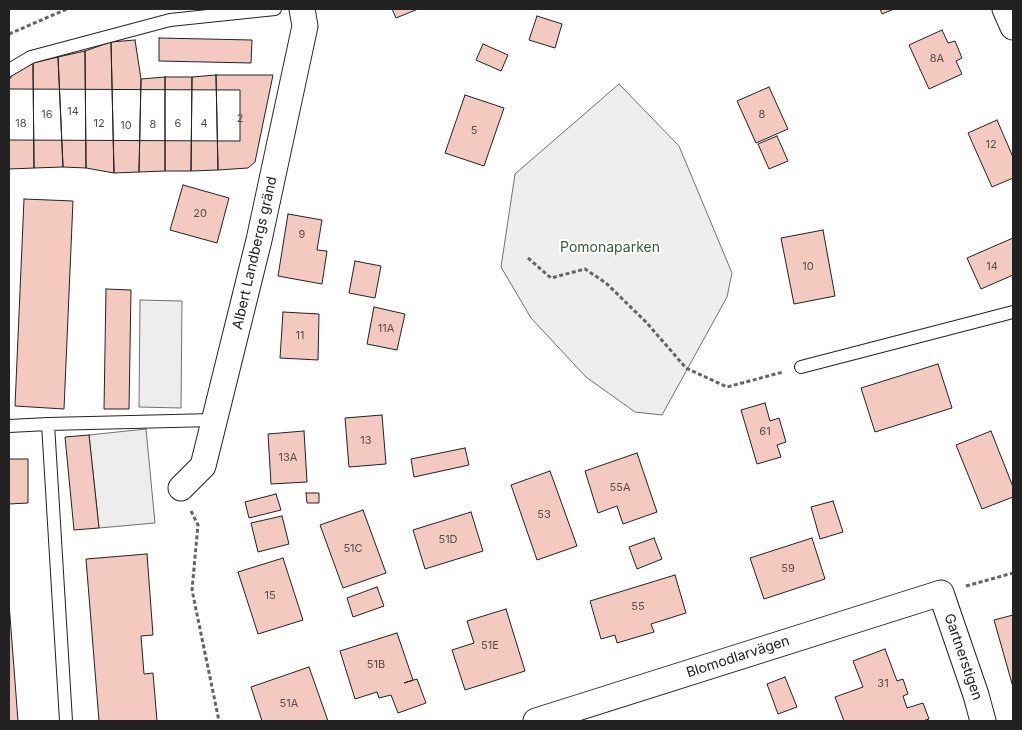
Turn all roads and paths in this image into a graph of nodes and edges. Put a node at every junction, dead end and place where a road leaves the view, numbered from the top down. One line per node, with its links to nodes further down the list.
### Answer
1 (67, 9): 6 (path)
2 (275, 9): 7 (lane)
3 (302, 9): 11 (street, Albert Landbergs gränd)
4 (1005, 9): 5 (street)
5 (1013, 27)
6 (9, 34)
7 (9, 70)
8 (528, 258): 10 (path)
9 (1013, 312): 10 (lane)
10 (801, 366)
11 (214, 420): 12 (lane); 14 (street, Albert Landbergs gränd)
12 (48, 424): 13 (lane); 17 (lane)
13 (9, 426)
14 (181, 488): 18 (path)
15 (1013, 573): 16 (path)
16 (941, 593): 19 (street, Blomodlarvägen); 20 (street, Gartnerstigen)
17 (66, 721)
18 (219, 721)
19 (536, 721)
20 (983, 721)

